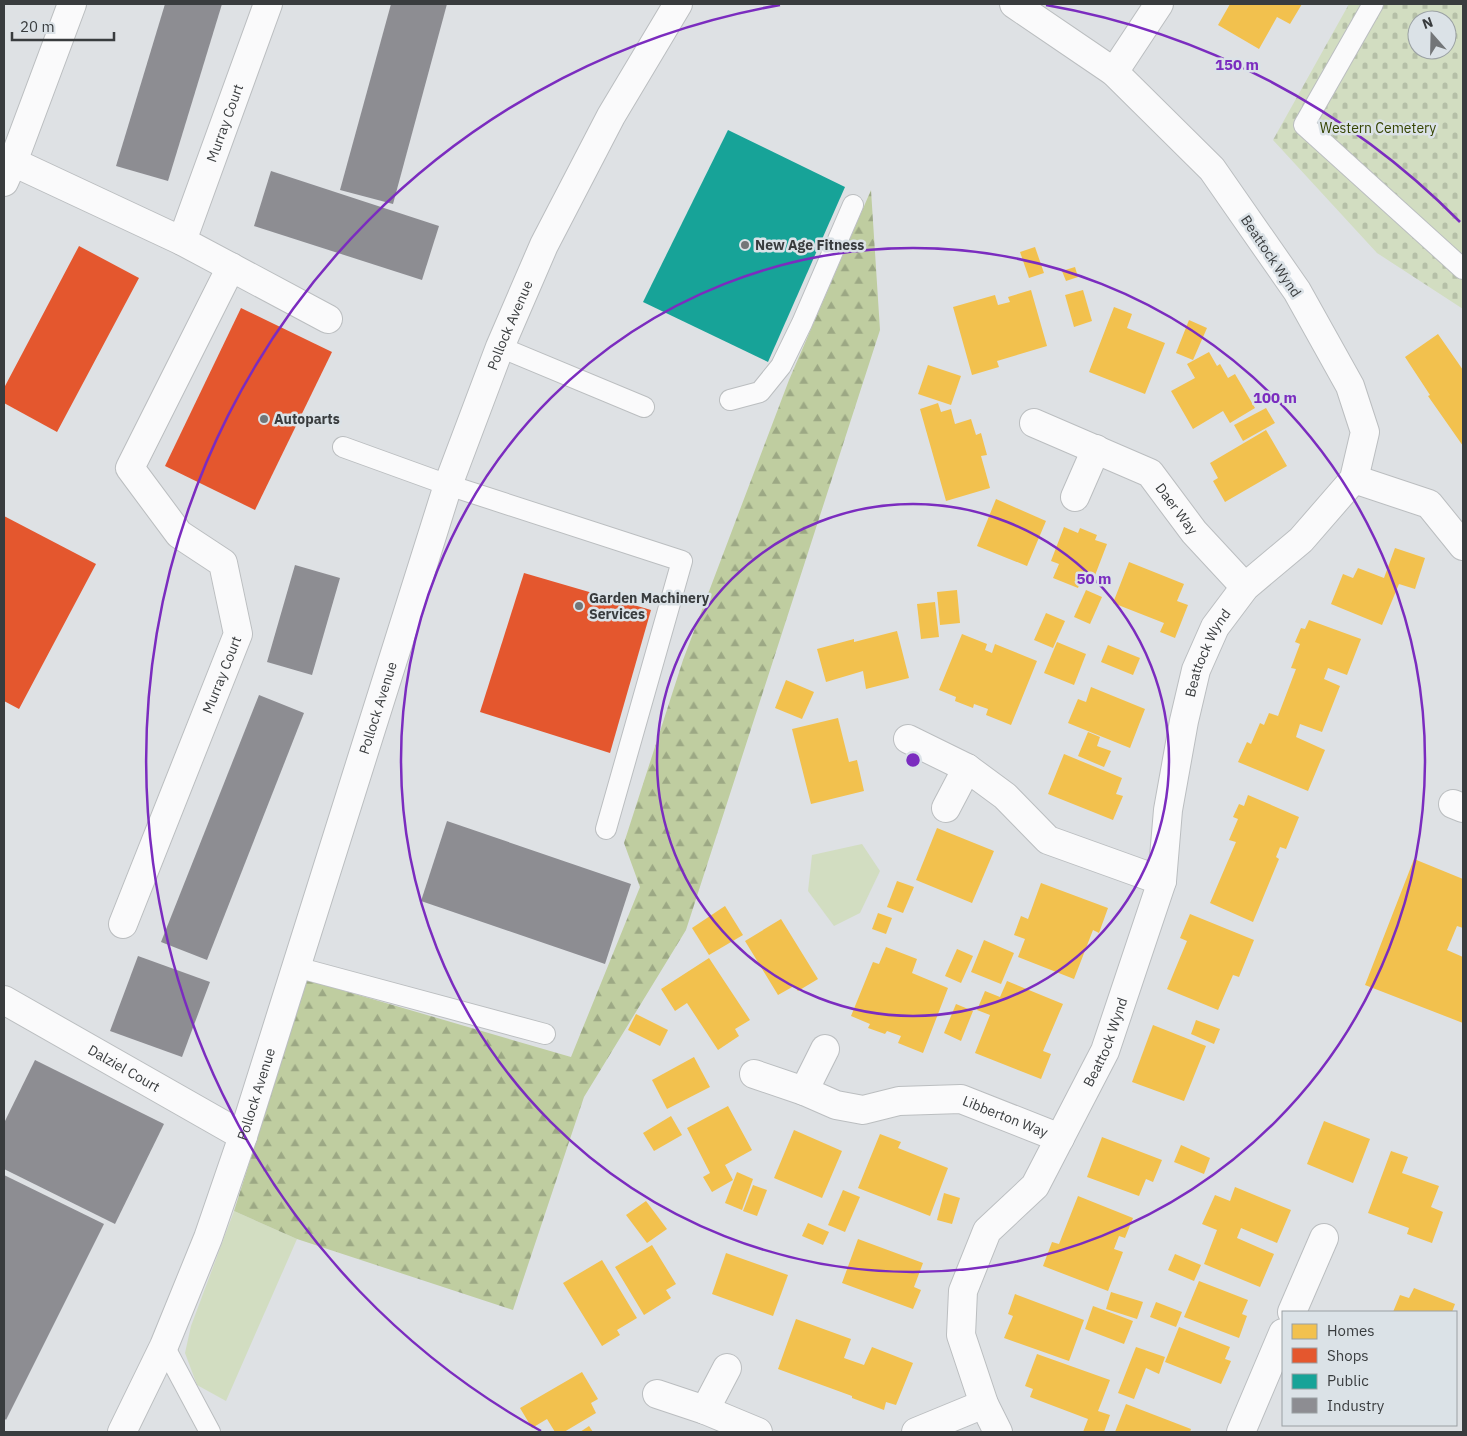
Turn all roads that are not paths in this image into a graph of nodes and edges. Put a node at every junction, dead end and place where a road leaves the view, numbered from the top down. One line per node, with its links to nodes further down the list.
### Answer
1 (72, 4): 8 (street)
2 (268, 4): 10 (street, Murray Court)
3 (678, 4): 14 (street, Pollock Avenue)
4 (1014, 4): 7 (street, Beattock Wynd)
5 (1158, 4): 7 (street)
6 (1373, 4): 12 (lane)
7 (1114, 72): 20 (street, Beattock Wynd)
8 (9, 172): 10 (street)
9 (853, 205): 15 (lane)
10 (182, 241): 11 (street)
11 (231, 267): 13 (street); 30 (street, Murray Court)
12 (1463, 269)
13 (328, 319)
14 (500, 346): 16 (lane); 21 (street, Pollock Avenue)
15 (730, 400)
16 (644, 407)
17 (1034, 422): 19 (street, Daer Way)
18 (343, 447): 21 (lane)
19 (1096, 449): 22 (street); 24 (street, Daer Way)
20 (1354, 479): 23 (street); 24 (street, Beattock Wynd)
21 (448, 486): 28 (lane); 31 (street, Pollock Avenue)
22 (1074, 497)
23 (1463, 546)
24 (1245, 587): 29 (street, Beattock Wynd)
25 (908, 739): 26 (street)
26 (967, 768): 27 (street); 29 (street)
27 (946, 808)
28 (606, 829)
29 (1162, 881): 38 (street, Beattock Wynd)
30 (123, 924)
31 (296, 967): 33 (lane); 37 (street, Pollock Avenue)
32 (4, 1000): 37 (street, Dalziel Court)
33 (545, 1034)
34 (825, 1049): 36 (street)
35 (754, 1074): 36 (street, Libberton Way)
36 (804, 1092): 38 (street, Libberton Way)
37 (243, 1136): 42 (street, Pollock Avenue)
38 (1060, 1138): 45 (street, Beattock Wynd)
39 (1324, 1238): 40 (street)
40 (1292, 1311)
41 (1282, 1335): 52 (street)
42 (164, 1346): 47 (street, Pollock Avenue); 48 (lane)
43 (727, 1368): 46 (street)
44 (657, 1394): 46 (street)
45 (984, 1404): 50 (street); 51 (street, Beattock Wynd)
46 (705, 1410): 49 (street)
47 (122, 1432)
48 (210, 1432)
49 (758, 1432)
50 (916, 1432)
51 (998, 1432)
52 (1242, 1432)

